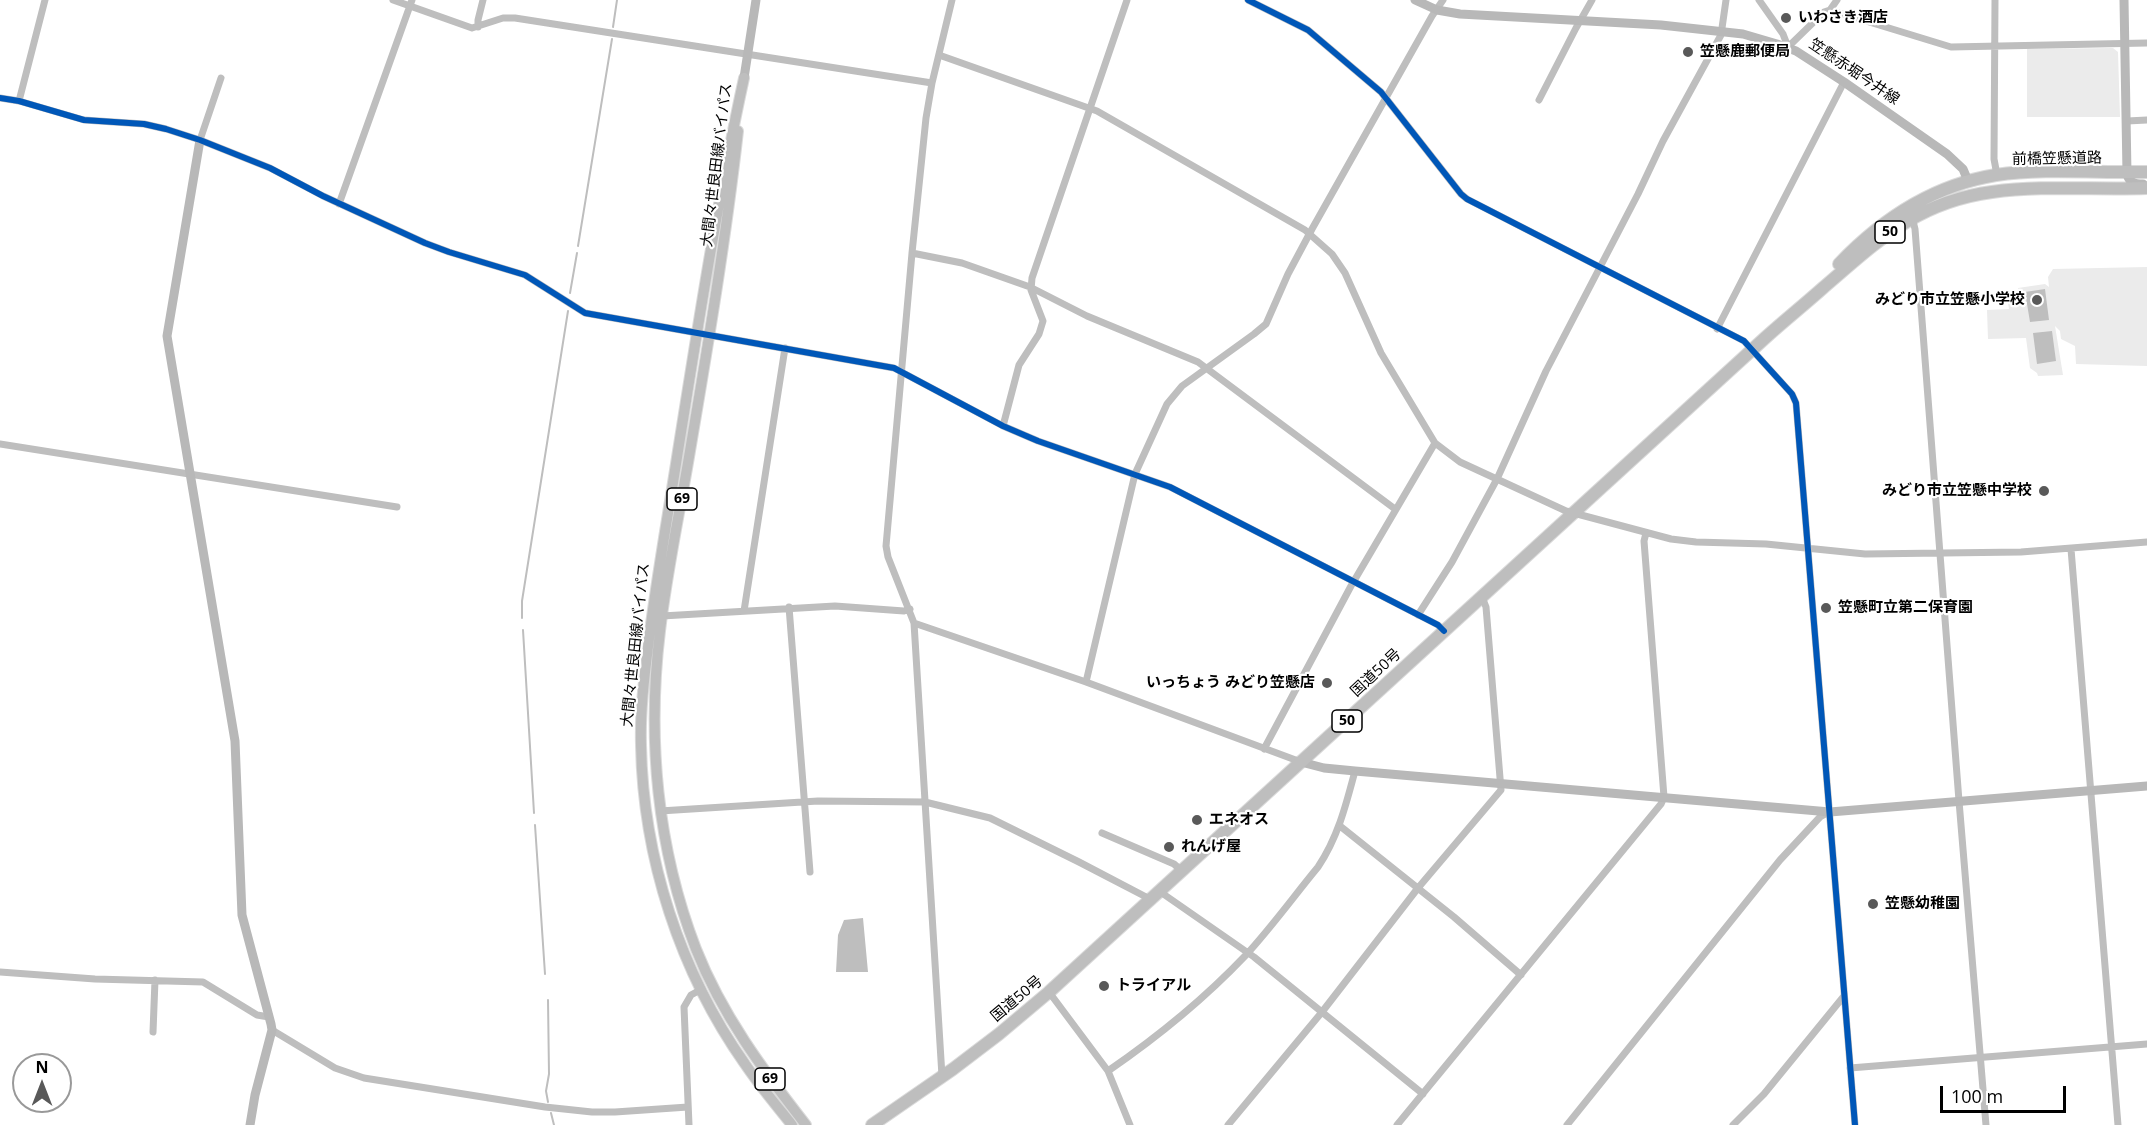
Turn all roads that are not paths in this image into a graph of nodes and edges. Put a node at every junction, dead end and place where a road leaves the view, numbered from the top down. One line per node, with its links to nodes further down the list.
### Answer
1 (45, 0): 35 (street)
2 (393, 0): 16 (street)
3 (483, 0): 20 (street)
4 (756, 0): 26 (street)
5 (952, 0): 27 (street)
6 (1127, 0): 36 (street)
7 (1248, 0): 32 (street)
8 (1415, 0): 17 (street, 笠懸赤堀今井線)
9 (1443, 0): 17 (street)
10 (1592, 0): 19 (street)
11 (1726, 0): 21 (street)
12 (1759, 0): 25 (street)
13 (1837, 0): 18 (street)
14 (1995, 0): 24 (street)
15 (2124, 0): 22 (street)
16 (411, 3): 20 (street); 47 (street)
17 (1437, 10): 19 (street, 笠懸赤堀今井線); 32 (street)
18 (1830, 10): 24 (street); 25 (street)
19 (1581, 20): 21 (street, 笠懸赤堀今井線); 34 (street)
20 (478, 27): 26 (street)
21 (1721, 32): 25 (street, 笠懸赤堀今井線); 51 (street)
22 (2125, 44): 23 (street); 24 (street); 38 (street)
23 (2147, 44)
24 (1996, 46): 42 (street)
25 (1788, 48): 30 (street, 笠懸赤堀今井線)
26 (748, 54): 29 (street); 31 (street)
27 (939, 55): 31 (street); 36 (street)
28 (221, 78): 39 (street)
29 (744, 78): 55 (main road, 大間々世良田線バイパス / 69); 56 (main road, 大間々世良田線バイパス / 69)
30 (1844, 82): 43 (street, 笠懸赤堀今井線); 54 (street)
31 (932, 83): 50 (street)
32 (1386, 97): 49 (street); 51 (street)
33 (0, 98): 35 (street)
34 (1539, 100)
35 (19, 101): 39 (street)
36 (1090, 108): 49 (street); 52 (street)
37 (2147, 120): 38 (street)
38 (2127, 121): 40 (street)
39 (200, 140): 47 (street); 65 (street)
40 (2127, 172): 41 (highway, 前橋笠懸道路 / 50); 42 (highway, 前橋笠懸道路 / 50); 44 (street)
41 (2147, 172)
42 (1997, 175): 43 (highway, 前橋笠懸道路 / 50)
43 (1968, 181): 45 (street); 46 (street); 53 (highway, 50)
44 (2147, 186): 45 (highway, 前橋笠懸道路 / 50)
45 (2097, 189): 46 (highway, 前橋笠懸道路 / 50)
46 (1956, 199): 48 (highway, 50)
47 (339, 204): 55 (street)
48 (1912, 217): 53 (highway, 50); 74 (street)
49 (1310, 233): 59 (street); 62 (street)
50 (912, 253): 52 (street); 60 (street)
51 (1600, 268): 54 (street); 66 (street)
52 (1030, 287): 59 (street); 61 (street)
53 (1808, 300): 58 (highway, 国道50号 / 50)
54 (1717, 329): 58 (street)
55 (696, 333): 56 (street); 107 (main road, 大間々世良田線バイパス / 69)
56 (710, 335): 57 (street); 81 (main road, 大間々世良田線バイパス / 69)
57 (785, 348): 60 (street); 79 (street)
58 (1752, 350): 69 (highway, 国道50号 / 50); 72 (street)
59 (1208, 368): 64 (street); 68 (street)
60 (901, 371): 61 (street); 78 (street)
61 (1003, 426): 64 (street)
62 (1435, 443): 66 (street); 68 (street)
63 (0, 444): 65 (street)
64 (1135, 474): 75 (street); 84 (street)
65 (190, 475): 67 (street); 111 (street)
66 (1497, 479): 69 (street); 80 (street)
67 (397, 507)
68 (1395, 508): 75 (street)
69 (1574, 513): 70 (street); 76 (highway, 国道50号 / 50)
70 (1646, 533): 72 (street); 91 (street)
71 (2147, 542): 73 (street)
72 (1808, 547): 74 (street); 96 (street)
73 (2070, 549): 74 (street); 90 (street)
74 (1941, 554): 92 (street)
75 (1354, 582): 80 (street); 85 (street)
76 (1482, 597): 83 (highway, 国道50号 / 50); 88 (street)
77 (789, 608): 78 (street); 79 (street); 93 (street)
78 (910, 609): 82 (street)
79 (744, 610): 81 (street)
80 (1418, 615): 83 (street)
81 (662, 616): 95 (main road, 大間々世良田線バイパス / 69)
82 (914, 623): 84 (street); 94 (street)
83 (1444, 631): 86 (highway, 国道50号 / 50)
84 (1086, 682): 85 (street)
85 (1264, 748): 86 (street)
86 (1301, 762): 87 (street); 99 (highway, 国道50号 / 50)
87 (1355, 771): 88 (street); 97 (street)
88 (1501, 784): 91 (street); 101 (street)
89 (2147, 786): 90 (street)
90 (2091, 790): 92 (street); 115 (street)
91 (1664, 797): 96 (street); 105 (street)
92 (1959, 801): 96 (street); 116 (street)
93 (804, 802): 94 (street); 95 (street); 100 (street)
94 (925, 802): 102 (street); 119 (street)
95 (660, 811): 125 (main road, 大間々世良田線バイパス / 69)
96 (1830, 812): 109 (street); 130 (street)
97 (1340, 826): 101 (street); 103 (street)
98 (1102, 833): 99 (street)
99 (1182, 871): 102 (highway, 国道50号 / 50)
100 (810, 872)
101 (1418, 888): 105 (street); 110 (street)
102 (1154, 895): 103 (street); 108 (highway, 国道50号 / 50)
103 (1248, 952): 110 (street); 118 (street)
104 (0, 972): 106 (street)
105 (1521, 975): 120 (street)
106 (154, 980): 111 (street); 113 (street)
107 (702, 989): 121 (street); 124 (main road, 大間々世良田線バイパス / 69)
108 (1049, 992): 118 (street); 119 (highway, 国道50号 / 50)
109 (1844, 996): 117 (street); 131 (street)
110 (1322, 1012): 120 (street); 128 (street)
111 (269, 1017): 112 (street)
112 (272, 1030): 121 (street); 122 (street)
113 (153, 1032)
114 (2147, 1044): 115 (street)
115 (2113, 1046): 116 (street); 134 (street)
116 (1981, 1057): 117 (street); 133 (street)
117 (1850, 1068): 132 (street)
118 (1108, 1071): 127 (street)
119 (942, 1076): 126 (highway, 国道50号 / 50)
120 (1423, 1094): 129 (street)
121 (688, 1107): 123 (street)
122 (250, 1125)
123 (689, 1125)
124 (792, 1125)
125 (806, 1125)
126 (872, 1125)
127 (1130, 1125)
128 (1228, 1125)
129 (1397, 1125)
130 (1567, 1125)
131 (1733, 1125)
132 (1855, 1125)
133 (1986, 1125)
134 (2118, 1125)

